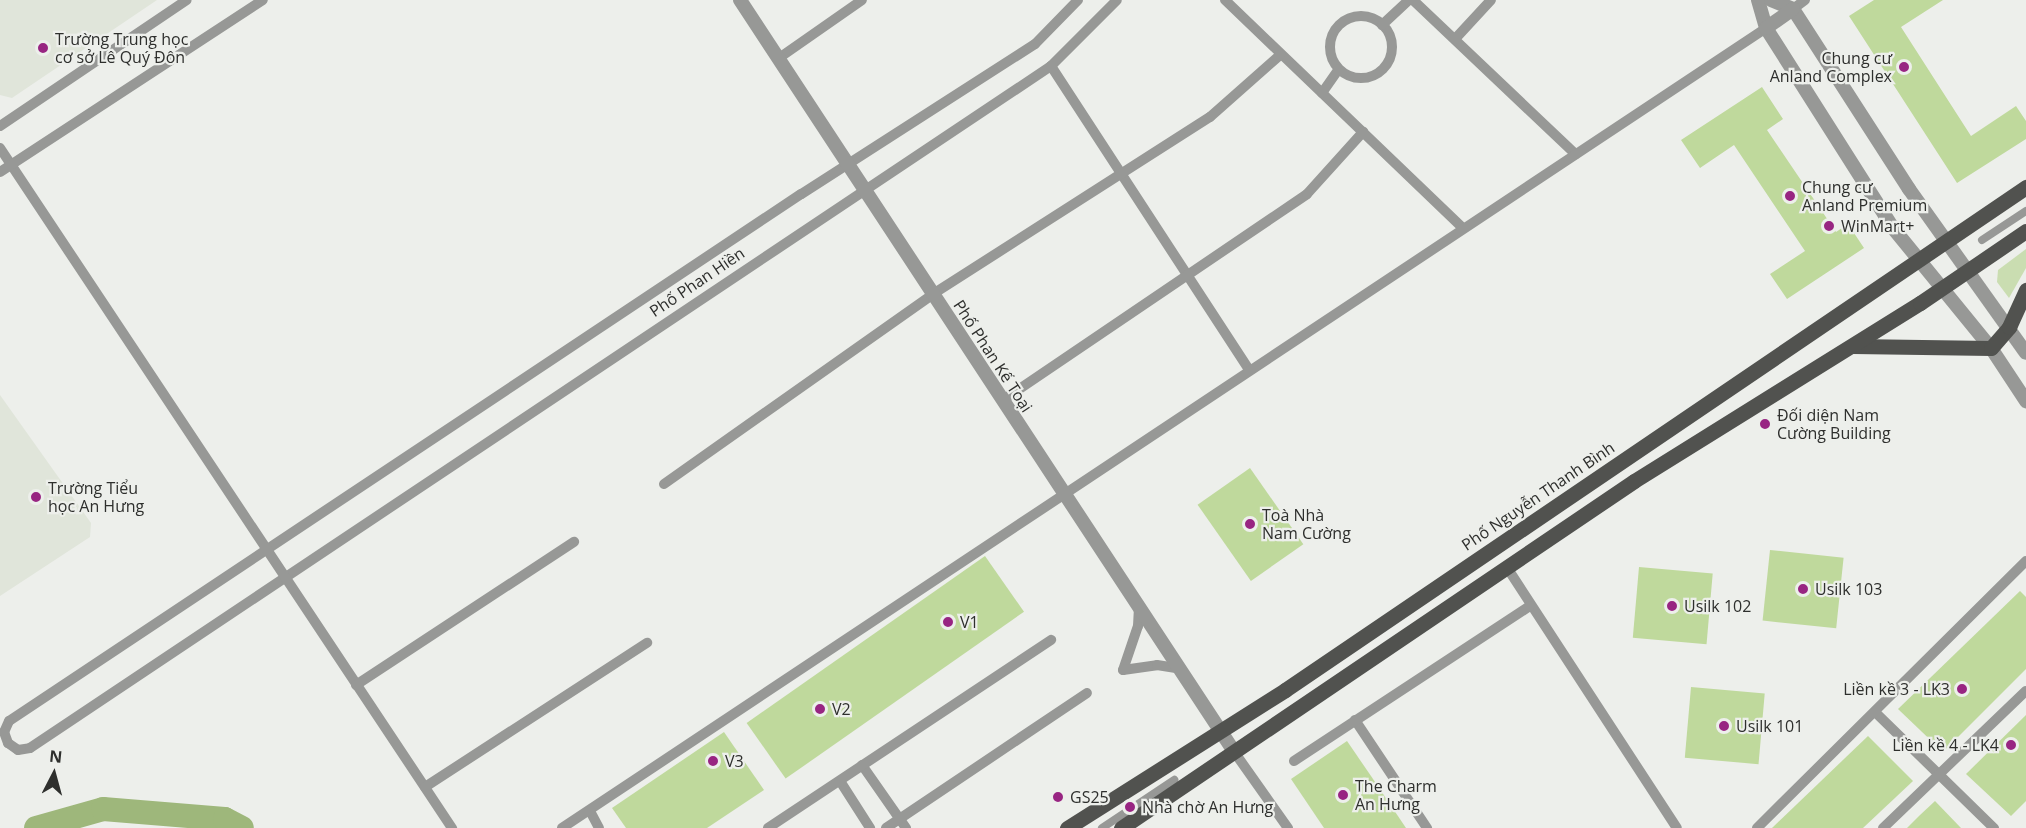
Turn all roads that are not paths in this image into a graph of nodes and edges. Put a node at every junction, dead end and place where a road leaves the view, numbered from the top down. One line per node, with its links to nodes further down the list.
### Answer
1 (187, 0): 23 (street)
2 (263, 0): 27 (street)
3 (740, 0): 19 (street, Phố Phan Kế Toại)
4 (862, 0): 19 (street)
5 (1078, 0): 28 (street, Phố Phan Hiền)
6 (1118, 0): 20 (street, Phố Phan Hiền)
7 (1225, 0): 18 (street)
8 (1409, 0): 15 (street)
9 (1413, 0): 17 (street)
10 (1491, 0): 17 (street)
11 (1758, 0): 16 (street)
12 (1771, 0): 14 (street)
13 (1805, 0): 14 (street)
14 (1793, 9): 16 (street); 37 (street)
15 (1382, 24): 21 (street); 21 (street)
16 (1766, 28): 26 (street); 38 (street)
17 (1455, 39): 26 (street)
18 (1281, 55): 22 (street); 30 (street)
19 (779, 58): 28 (street, Phố Phan Kế Toại)
20 (1051, 66): 30 (street); 32 (street, Phố Phan Hiền)
21 (1339, 69): 22 (street)
22 (1322, 93): 24 (street)
23 (0, 126)
24 (1363, 132): 34 (street); 40 (street)
25 (0, 148): 27 (street)
26 (1575, 154): 34 (street)
27 (11, 164): 29 (street); 54 (street)
28 (847, 164): 32 (street, Phố Phan Kế Toại); 54 (street, Phố Phan Hiền)
29 (0, 171)
30 (1119, 171): 40 (street); 43 (street)
31 (2026, 188): 37 (main road, Phố Nguyễn Thanh Bình)
32 (864, 189): 43 (street, Phố Phan Kế Toại); 57 (street, Phố Phan Hiền)
33 (2026, 211): 36 (street)
34 (1463, 228): 48 (street)
35 (2026, 231): 39 (main road)
36 (1982, 240)
37 (1947, 243): 38 (main road, Phố Nguyễn Thanh Bình); 39 (street)
38 (1917, 263): 41 (street); 68 (main road, Phố Nguyễn Thanh Bình)
39 (1968, 270): 41 (main road); 44 (street)
40 (1188, 277): 48 (street); 49 (street)
41 (1940, 288): 45 (main road); 46 (street)
42 (2026, 290): 44 (main road)
43 (933, 294): 49 (street, Phố Phan Kế Toại); 51 (street)
44 (2009, 327): 46 (main road); 47 (street)
45 (1850, 346): 46 (main road); 56 (main road)
46 (1991, 348): 50 (street)
47 (2026, 353)
48 (1249, 370): 52 (street)
49 (1003, 400): 52 (street, Phố Phan Kế Toại)
50 (2026, 400)
51 (664, 484)
52 (1064, 493): 58 (street, Phố Phan Kế Toại); 77 (street)
53 (574, 542): 63 (street)
54 (266, 550): 57 (street); 69 (street, Phố Phan Hiền)
55 (2026, 561): 66 (street)
56 (1508, 569): 59 (street); 70 (main road)
57 (283, 576): 63 (street); 69 (street, Phố Phan Hiền)
58 (1139, 606): 62 (street, Phố Phan Kế Toại); 62 (street)
59 (1530, 606): 67 (street); 90 (street)
60 (1051, 640): 72 (street)
61 (647, 643): 76 (street)
62 (1181, 669): 68 (street, Phố Phan Kế Toại)
63 (356, 685): 76 (street)
64 (2026, 691): 73 (street)
65 (1088, 693): 78 (street)
66 (1876, 713): 73 (street); 91 (street)
67 (1355, 720): 71 (street); 89 (street)
68 (1222, 729): 70 (street, Phố Phan Kế Toại); 85 (main road, Phố Nguyễn Thanh Bình)
69 (2, 732)
70 (1235, 753): 87 (main road); 88 (street)
71 (1294, 761)
72 (862, 765): 75 (street); 78 (street)
73 (1939, 773): 92 (street); 93 (street)
74 (1174, 780): 86 (street)
75 (840, 781): 82 (street); 83 (street)
76 (425, 787): 79 (street)
77 (590, 811): 80 (street); 81 (street)
78 (902, 824): 84 (street)
79 (452, 828)
80 (562, 828)
81 (600, 828)
82 (768, 828)
83 (870, 828)
84 (886, 828)
85 (1067, 828)
86 (1102, 828)
87 (1121, 828)
88 (1288, 828)
89 (1427, 828)
90 (1677, 828)
91 (1757, 828)
92 (1883, 828)
93 (1995, 828)

